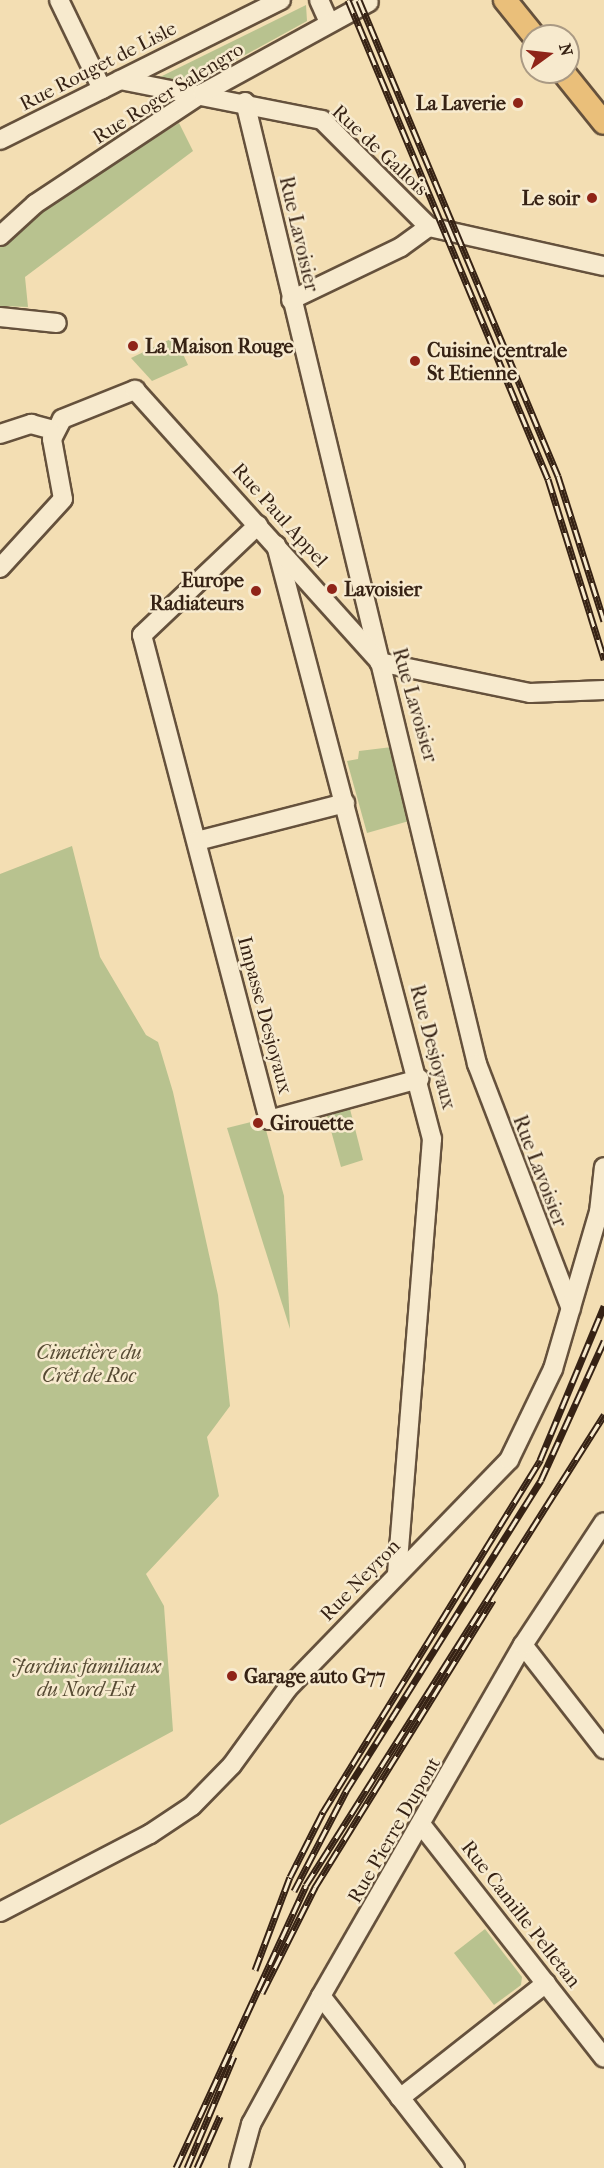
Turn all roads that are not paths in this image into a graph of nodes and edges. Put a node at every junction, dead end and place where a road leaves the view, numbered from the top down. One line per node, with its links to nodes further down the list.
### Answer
1 (59, 0): 10 (street)
2 (281, 0): 8 (street, Rue Rouget de Lisle)
3 (319, 0): 6 (street)
4 (505, 0): 7 (main road)
5 (369, 2): 6 (street, Rue Roger Salengro)
6 (329, 22): 11 (street, Rue Roger Salengro)
7 (524, 24)
8 (120, 80): 10 (street, Rue Rouget de Lisle); 11 (street, Rue de Gallois)
9 (573, 84): 13 (main road)
10 (102, 89): 14 (street, Rue Rouget de Lisle)
11 (203, 93): 12 (street, Rue de Gallois); 16 (street, Rue Roger Salengro)
12 (245, 102): 15 (street, Rue de Gallois); 18 (street, Rue Lavoisier)
13 (604, 123)
14 (0, 140)
15 (429, 227): 17 (street, Rue de Gallois); 18 (street)
16 (0, 236)
17 (604, 266)
18 (291, 300): 26 (street, Rue Lavoisier)
19 (0, 317): 20 (street)
20 (57, 323)
21 (54, 430): 22 (street); 23 (street, Rue Paul Appel); 25 (street)
22 (0, 434)
23 (258, 525): 24 (street, Rue Paul Appel); 29 (street, Impasse Desjoyaux)
24 (276, 545): 26 (street, Rue Paul Appel); 28 (street, Rue Desjoyaux)
25 (0, 568)
26 (379, 662): 27 (street); 32 (street, Rue Lavoisier)
27 (604, 690)
28 (345, 802): 29 (street); 30 (street, Rue Desjoyaux)
29 (197, 841): 30 (street, Impasse Desjoyaux)
30 (419, 1079): 34 (street, Rue Desjoyaux)
31 (604, 1167): 32 (street, Rue Neyron)
32 (571, 1309): 34 (street, Rue Neyron)
33 (604, 1522): 35 (street, Rue Pierre Dupont)
34 (397, 1574): 38 (street, Rue Neyron)
35 (523, 1645): 36 (street); 37 (street, Rue Pierre Dupont)
36 (604, 1749)
37 (423, 1827): 39 (street, Rue Camille Pelletan); 40 (street, Rue Pierre Dupont)
38 (0, 1912)
39 (546, 1983): 41 (street, Rue Camille Pelletan); 42 (street)
40 (321, 1996): 42 (street); 43 (street, Rue Pierre Dupont)
41 (604, 2058)
42 (400, 2098): 44 (street)
43 (238, 2168)
44 (455, 2168)

